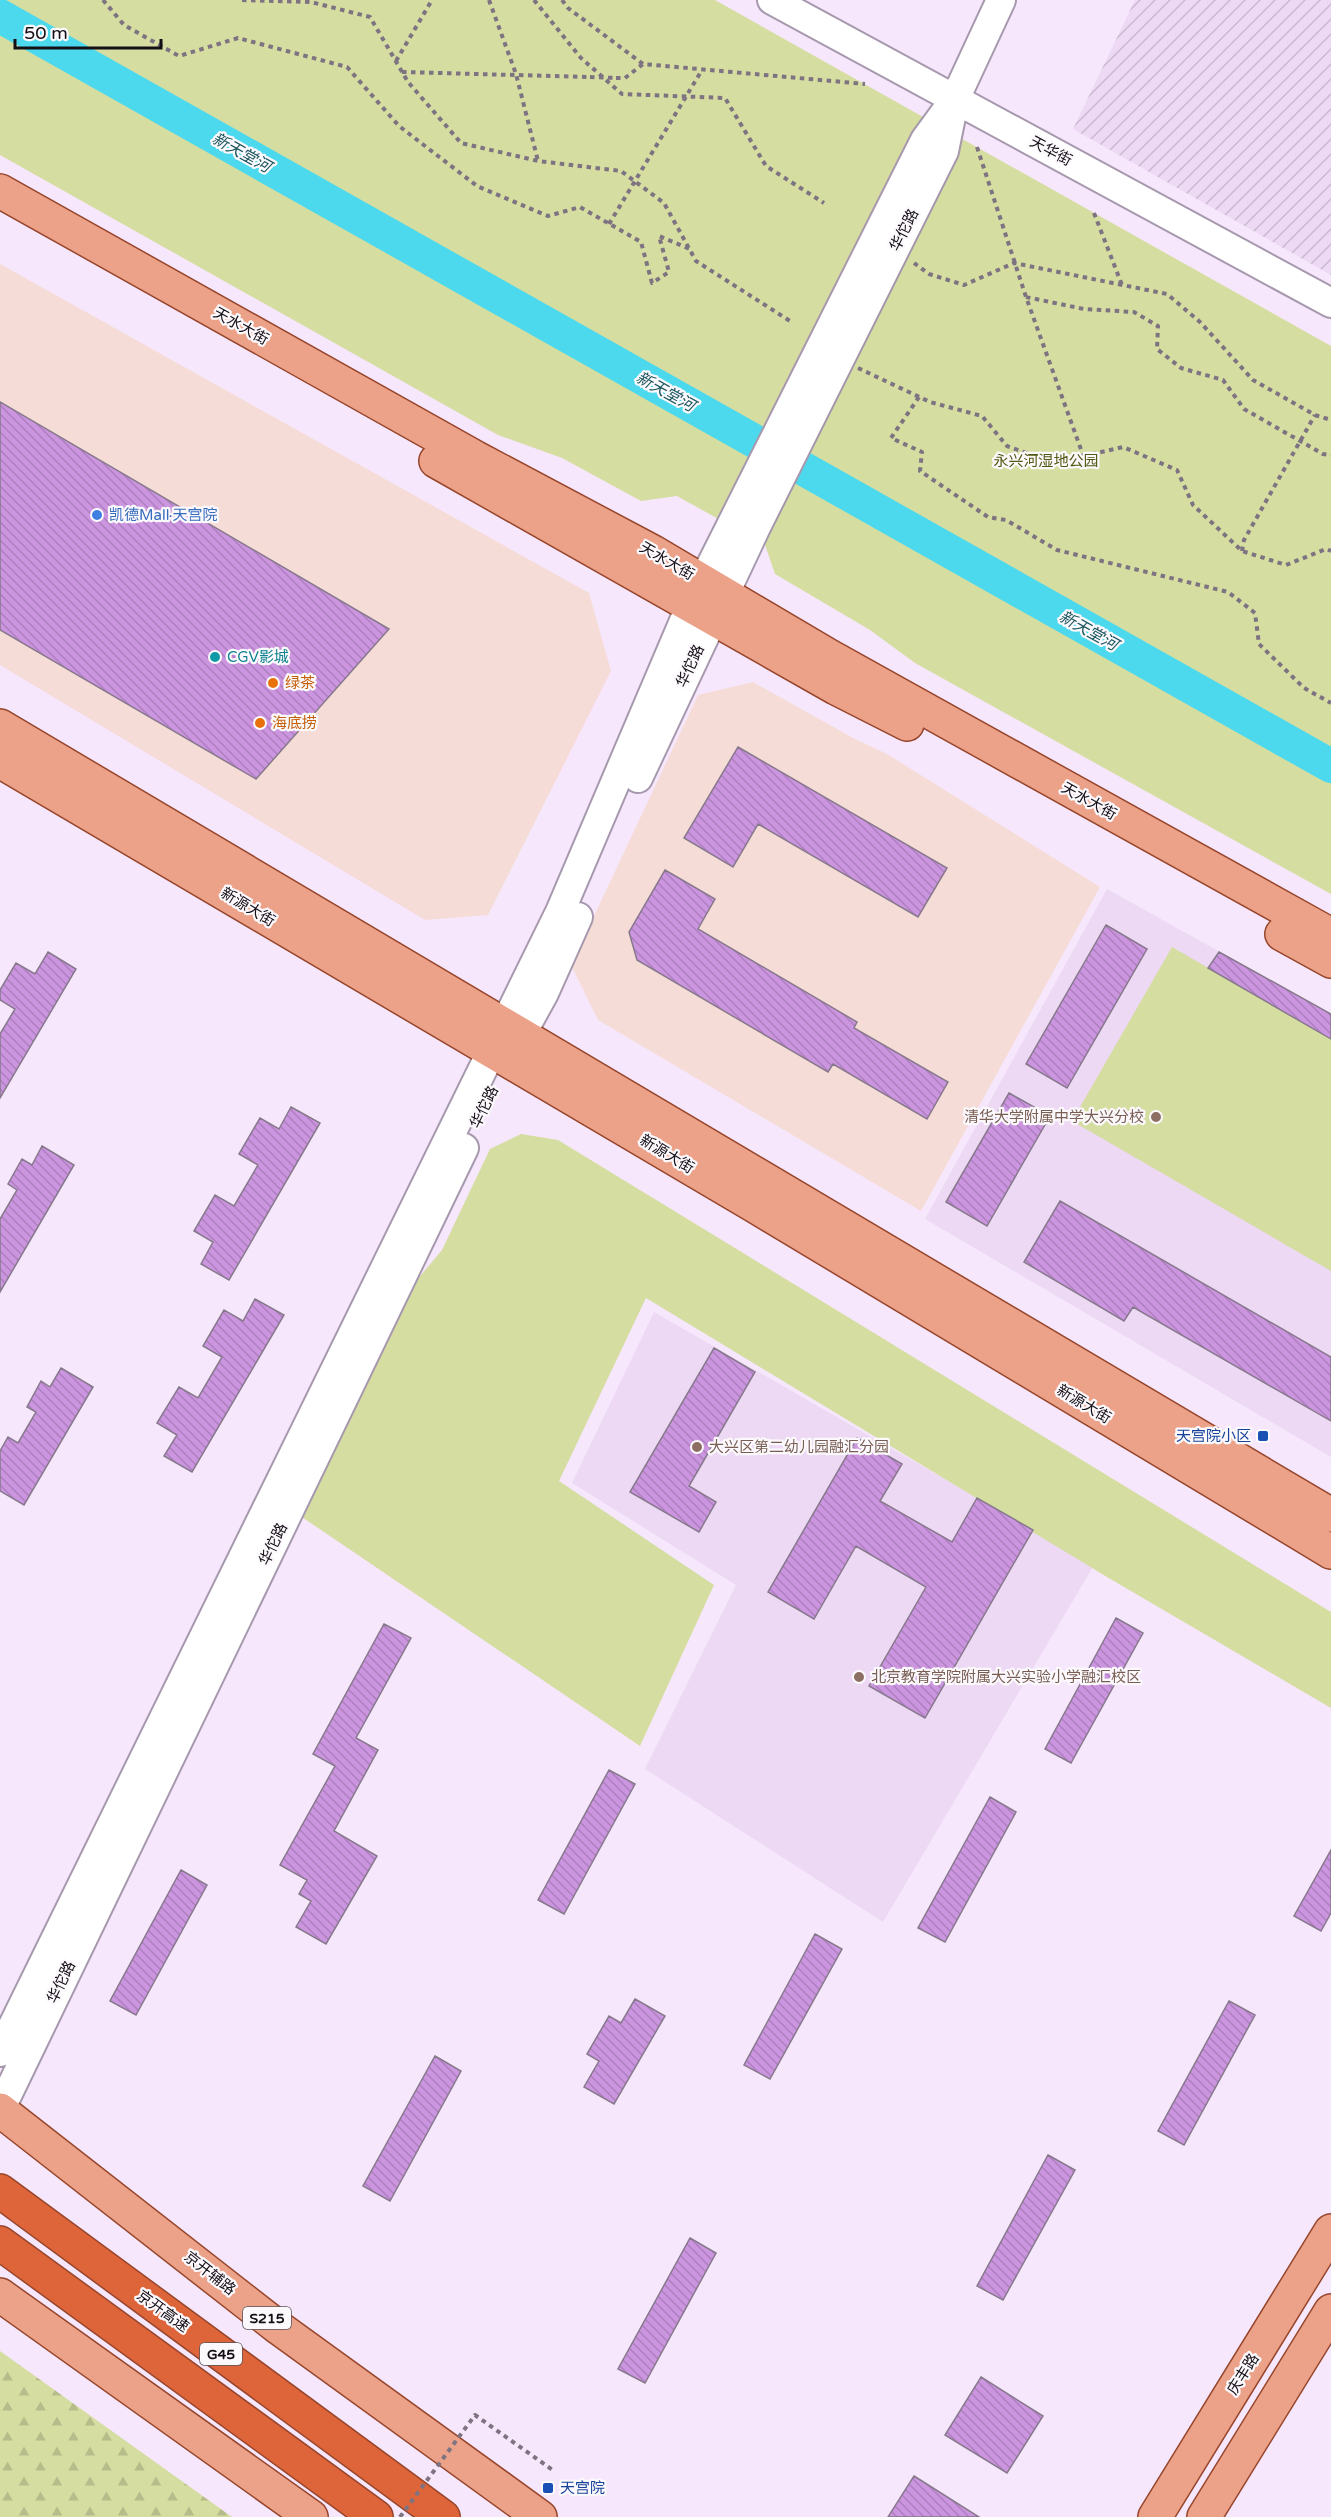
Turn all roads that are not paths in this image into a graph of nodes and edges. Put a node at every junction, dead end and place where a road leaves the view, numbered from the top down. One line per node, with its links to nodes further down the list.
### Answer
1 (772, 0): 3 (street, 天华街)
2 (1001, 0): 3 (street, 华佗路)
3 (955, 99): 6 (street, 天华街); 7 (street, 华佗路)
4 (0, 191): 7 (main road, 天水大街)
5 (0, 218): 7 (main road, 天水大街)
6 (1331, 303)
7 (707, 600): 10 (main road, 天水大街); 11 (main road, 天水大街); 12 (street, 华佗路)
8 (0, 726): 12 (main road, 新源大街)
9 (0, 761): 12 (main road, 新源大街)
10 (1331, 935)
11 (1331, 961)
12 (506, 1042): 13 (main road, 新源大街); 14 (main road, 新源大街); 15 (street, 华佗路); 16 (street, 华佗路)
13 (1331, 1515)
14 (1331, 1552)
15 (0, 2052)
16 (0, 2110): 25 (main road, 京开辅路 / S215)
17 (0, 2191): 24 (highway, 京开高速 / G45)
18 (1331, 2231): 26 (main road, 庆丰路)
19 (0, 2243): 23 (highway, G45)
20 (0, 2295): 22 (main road)
21 (1331, 2311): 27 (main road)
22 (311, 2517)
23 (376, 2517)
24 (443, 2517)
25 (540, 2517)
26 (1155, 2517)
27 (1204, 2517)

